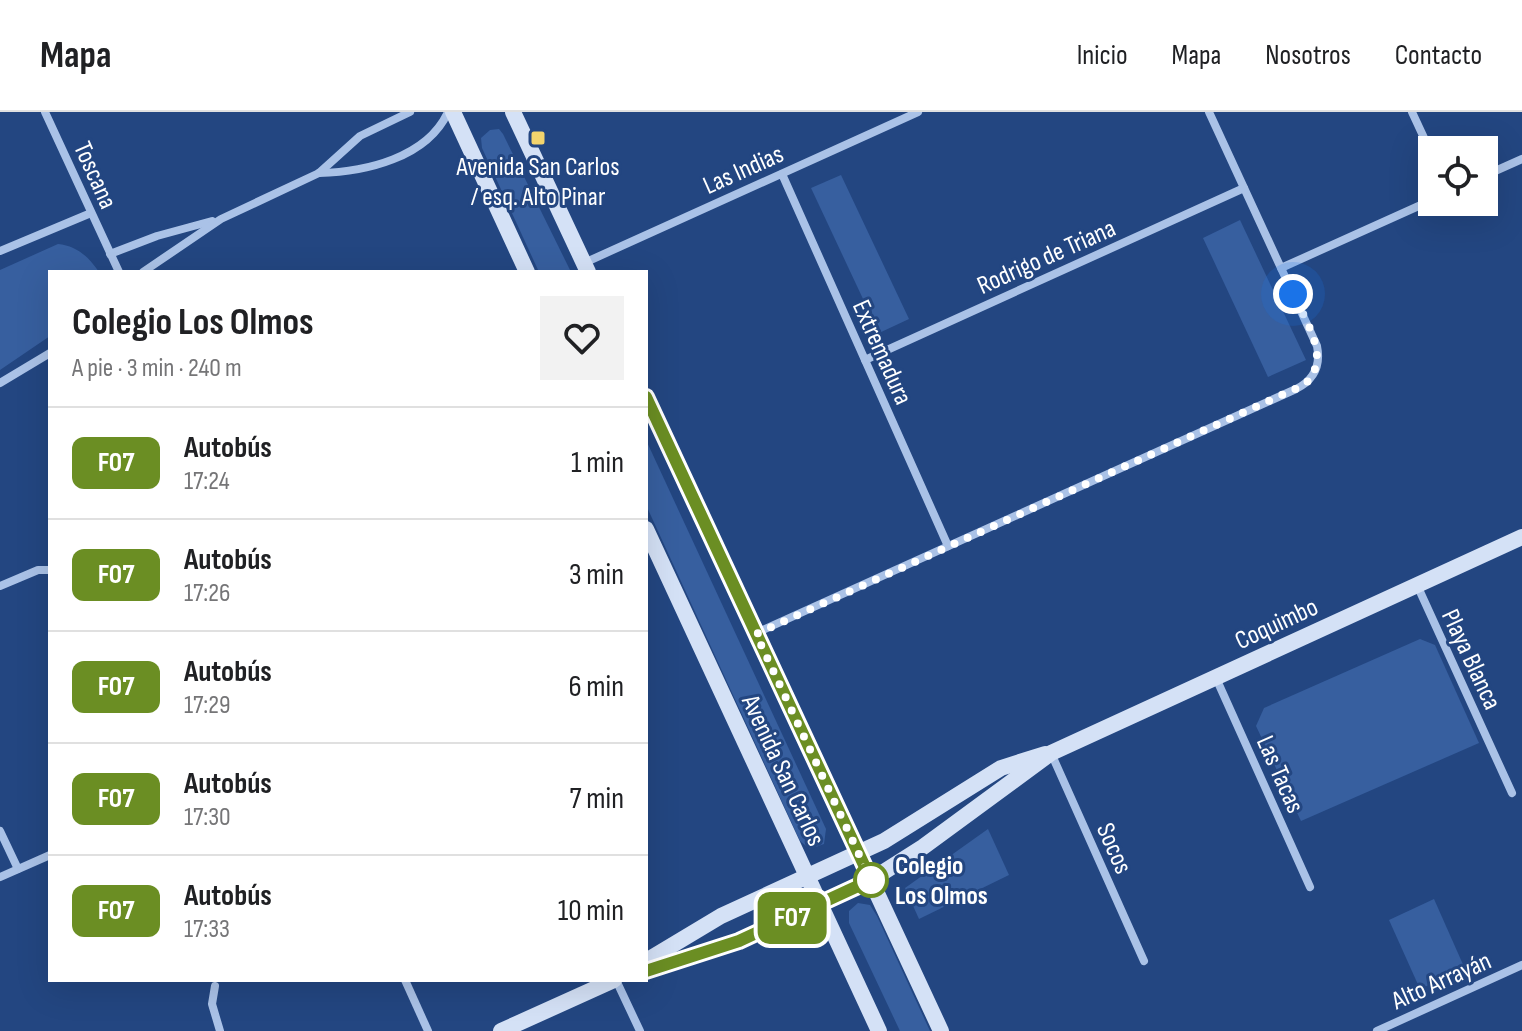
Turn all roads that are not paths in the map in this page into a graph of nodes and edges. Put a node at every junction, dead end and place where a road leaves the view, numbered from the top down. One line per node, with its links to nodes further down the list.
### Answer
1 (45, 112): 15 (street, Toscana)
2 (410, 112): 11 (street)
3 (450, 112): 11 (street); 23 (main road)
4 (513, 112): 19 (main road)
5 (918, 112): 12 (street, Las Indias)
6 (1209, 112): 13 (street)
7 (1412, 112): 8 (street)
8 (1423, 136)
9 (1522, 159): 10 (street)
10 (1498, 170)
11 (319, 173): 16 (street)
12 (782, 174): 19 (street, Las Indias); 25 (street, Extremadura)
13 (1244, 188): 20 (street); 25 (street, Rodrigo de Triana)
14 (1418, 206): 20 (street)
15 (91, 213): 17 (street); 18 (street, Toscana)
16 (221, 219): 18 (street); 22 (street)
17 (0, 251)
18 (110, 254): 21 (street, Toscana)
19 (586, 268)
20 (1281, 268): 30 (street)
21 (118, 270)
22 (146, 270)
23 (526, 270)
24 (48, 354): 26 (street)
25 (865, 360): 30 (street, Extremadura)
26 (0, 383)
27 (648, 401): 34 (main road, Avenida San Carlos)
28 (648, 533): 43 (main road, Avenida San Carlos)
29 (1522, 537): 32 (main road, Coquimbo)
30 (948, 546): 34 (street)
31 (48, 570): 33 (street)
32 (1417, 585): 35 (main road, Coquimbo); 37 (street, Playa Blanca)
33 (0, 586)
34 (756, 634): 39 (main road, Avenida San Carlos)
35 (1215, 677): 36 (main road, Coquimbo); 45 (street, Las Tacas)
36 (1051, 753): 39 (main road, Coquimbo); 44 (main road, Coquimbo); 48 (street, Socos)
37 (1512, 793)
38 (0, 831): 41 (street)
39 (858, 854): 43 (main road, Coquimbo); 44 (main road, Avenida San Carlos)
40 (48, 856): 41 (street)
41 (18, 869): 42 (street)
42 (0, 877)
43 (807, 877): 46 (main road, Avenida San Carlos); 47 (main road, Coquimbo)
44 (871, 880): 46 (main road, Coquimbo); 60 (main road, Avenida San Carlos)
45 (1310, 887)
46 (820, 905): 50 (main road, Coquimbo); 59 (main road, Avenida San Carlos)
47 (648, 960)
48 (1144, 961)
49 (1522, 965): 61 (street, Alto Arrayán)
50 (648, 970)
51 (406, 982): 56 (street)
52 (611, 982): 57 (main road)
53 (616, 982): 58 (street)
54 (215, 986): 55 (street)
55 (220, 1031)
56 (428, 1031)
57 (501, 1031)
58 (640, 1031)
59 (879, 1031)
60 (941, 1031)
61 (1377, 1031)

